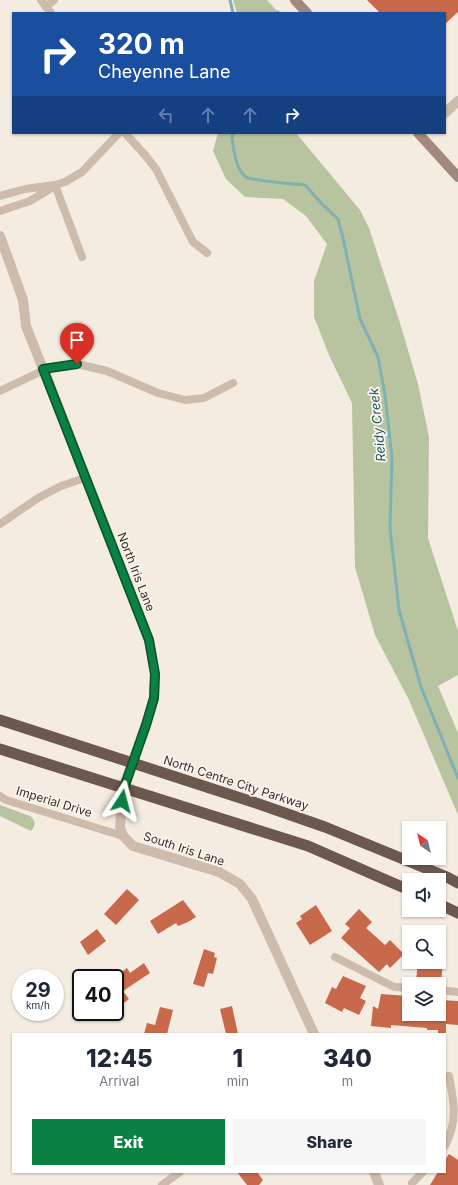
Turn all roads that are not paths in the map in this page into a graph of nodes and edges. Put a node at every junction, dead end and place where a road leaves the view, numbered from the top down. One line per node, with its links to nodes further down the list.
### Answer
1 (54, 0): 3 (street)
2 (295, 0): 4 (main road)
3 (46, 7)
4 (306, 12)
5 (458, 101): 6 (street)
6 (446, 112)
7 (118, 134): 11 (street)
8 (126, 134): 15 (street)
9 (421, 134): 10 (main road)
10 (458, 177)
11 (55, 185): 12 (street); 13 (street); 16 (street)
12 (0, 196)
13 (0, 211)
14 (0, 236): 17 (street, North Iris Lane)
15 (207, 253)
16 (82, 257)
17 (44, 369): 18 (street); 19 (street); 20 (street, North Iris Lane)
18 (233, 383)
19 (0, 391)
20 (85, 478): 21 (street); 24 (street, North Iris Lane)
21 (0, 524)
22 (0, 720): 24 (highway, North Centre City Parkway)
23 (0, 749): 25 (highway)
24 (132, 762): 25 (street, North Iris Lane); 28 (highway, North Centre City Parkway)
25 (124, 788): 27 (street); 29 (highway)
26 (0, 796): 27 (street, Imperial Drive)
27 (123, 836): 36 (street, South Iris Lane)
28 (458, 883)
29 (402, 887)
30 (446, 907): 31 (highway)
31 (458, 913)
32 (335, 957): 33 (street)
33 (402, 988)
34 (446, 991): 35 (street)
35 (458, 992)
36 (314, 1033)
37 (458, 1074): 38 (street)
38 (447, 1076): 39 (street)
39 (446, 1144)
40 (179, 1173): 44 (street)
41 (374, 1173): 45 (street)
42 (422, 1173): 43 (street)
43 (412, 1183)
44 (162, 1185)
45 (379, 1185)

